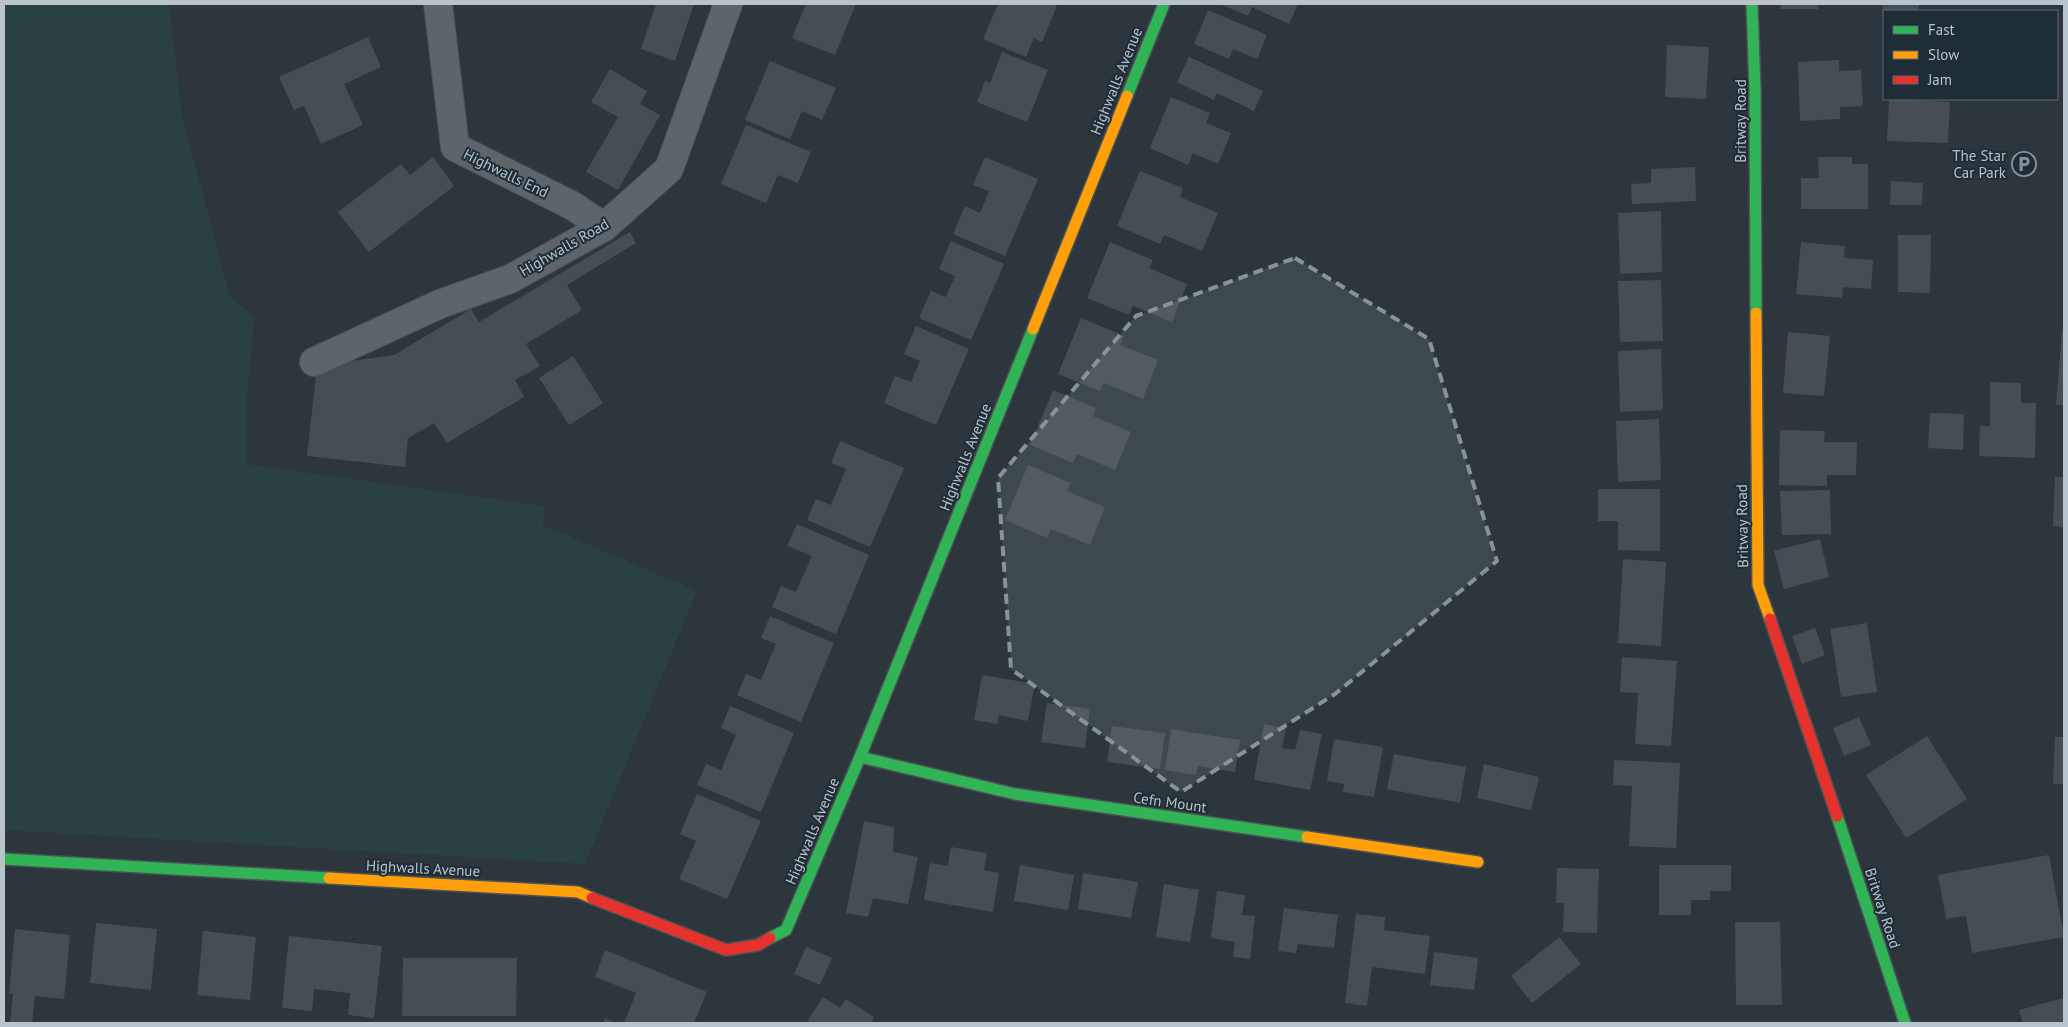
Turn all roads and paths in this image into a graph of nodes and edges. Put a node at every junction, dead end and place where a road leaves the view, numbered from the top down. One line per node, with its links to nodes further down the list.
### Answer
1 (438, 4): 5 (street, Highwalls End)
2 (728, 4): 5 (street, Highwalls Road)
3 (1164, 4): 7 (street, Highwalls Avenue)
4 (1752, 4): 10 (street, Britway Road)
5 (604, 227): 6 (street, Highwalls Road)
6 (314, 362)
7 (860, 756): 8 (street, Highwalls Avenue); 9 (street, Cefn Mount)
8 (4, 859)
9 (1478, 862)
10 (1905, 1023)

